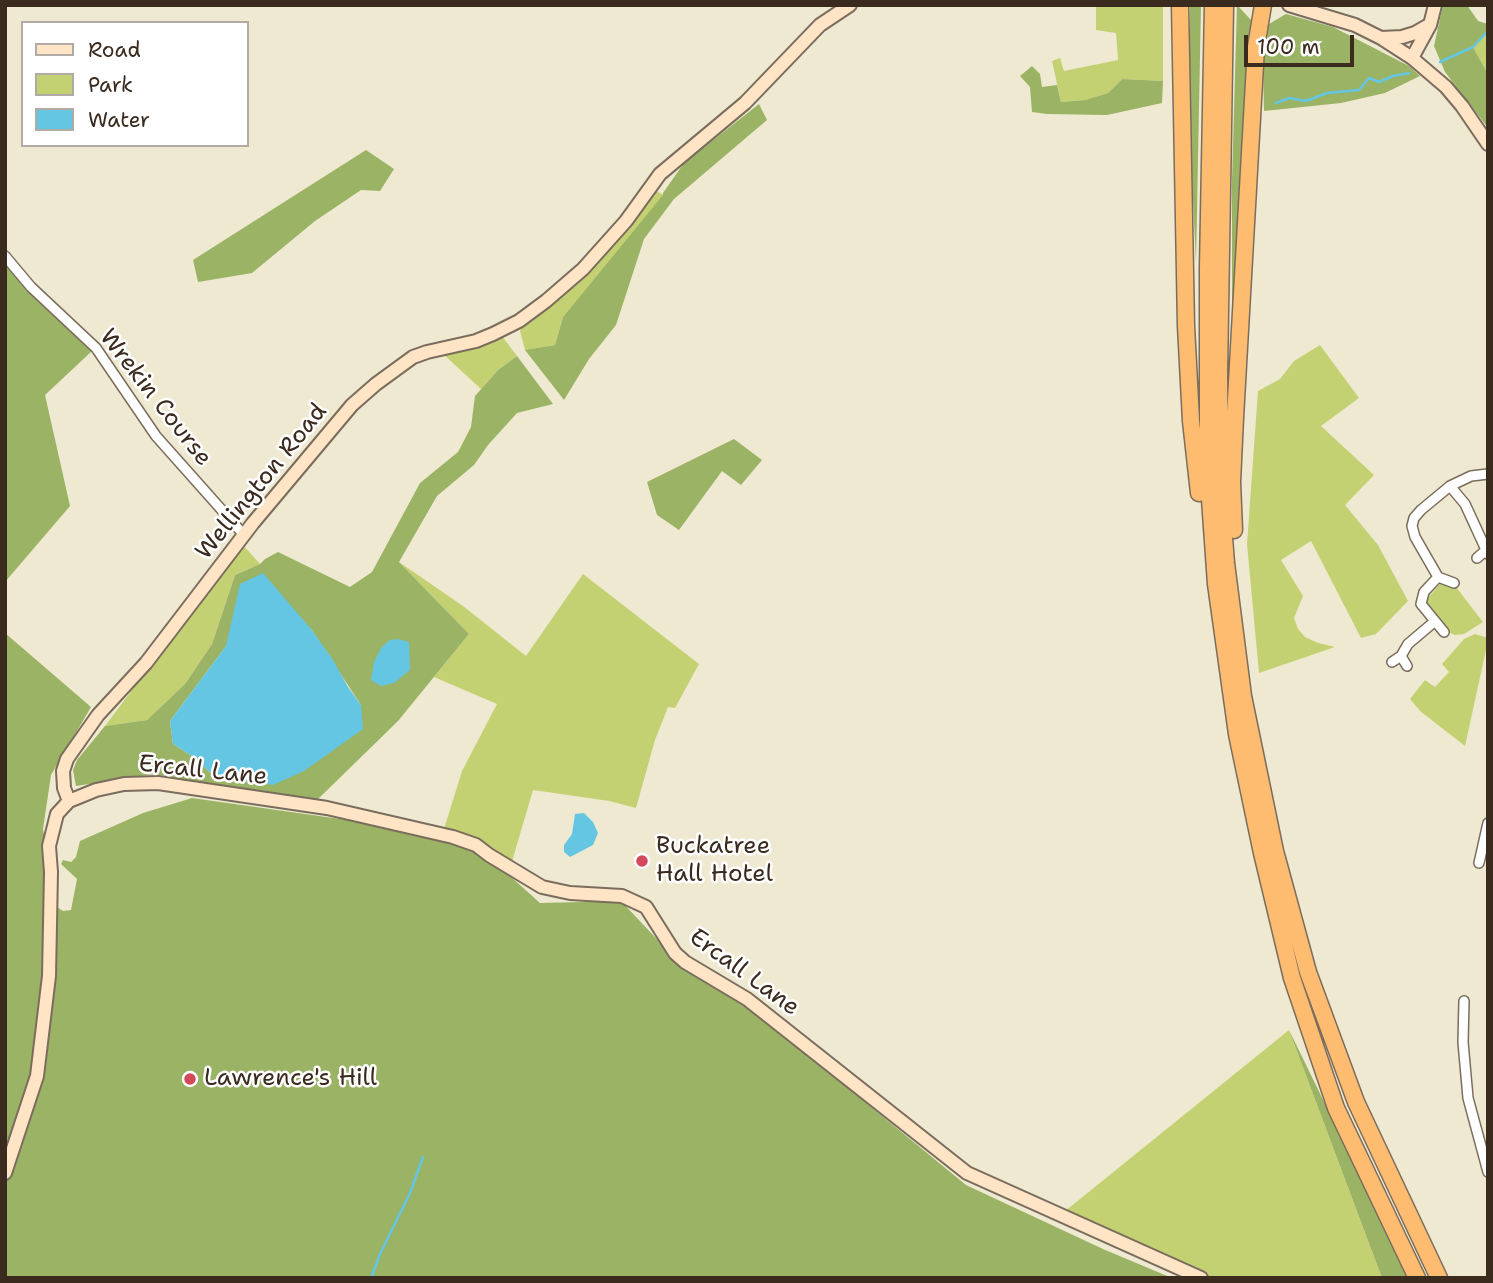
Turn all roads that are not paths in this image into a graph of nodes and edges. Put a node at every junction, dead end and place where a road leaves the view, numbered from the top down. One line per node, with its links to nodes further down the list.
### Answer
1 (850, 5): 14 (street, Wellington Road)
2 (1180, 5): 19 (highway)
3 (1263, 5): 23 (highway)
4 (1289, 5): 8 (street)
5 (1435, 5): 7 (street)
6 (1219, 6): 19 (highway); 23 (highway)
7 (1430, 24): 8 (street); 9 (street)
8 (1381, 38): 9 (street)
9 (1412, 58): 10 (street)
10 (1488, 144)
11 (5, 256): 14 (street, Wrekin Course)
12 (1488, 474): 13 (street)
13 (1450, 486): 15 (street); 17 (street)
14 (244, 535): 24 (street, Wellington Road)
15 (1486, 552): 16 (street)
16 (1477, 558)
17 (1438, 577): 18 (street); 20 (street)
18 (1454, 583)
19 (1216, 584): 31 (highway)
20 (1434, 622): 21 (street); 22 (street)
21 (1444, 632)
22 (1407, 666)
23 (1254, 758): 32 (highway)
24 (69, 801): 29 (street); 30 (street, Ercall Lane)
25 (1488, 823): 26 (street)
26 (1479, 863)
27 (1464, 1001): 28 (street)
28 (1488, 1172)
29 (5, 1173)
30 (1201, 1278)
31 (1417, 1278)
32 (1439, 1278)

